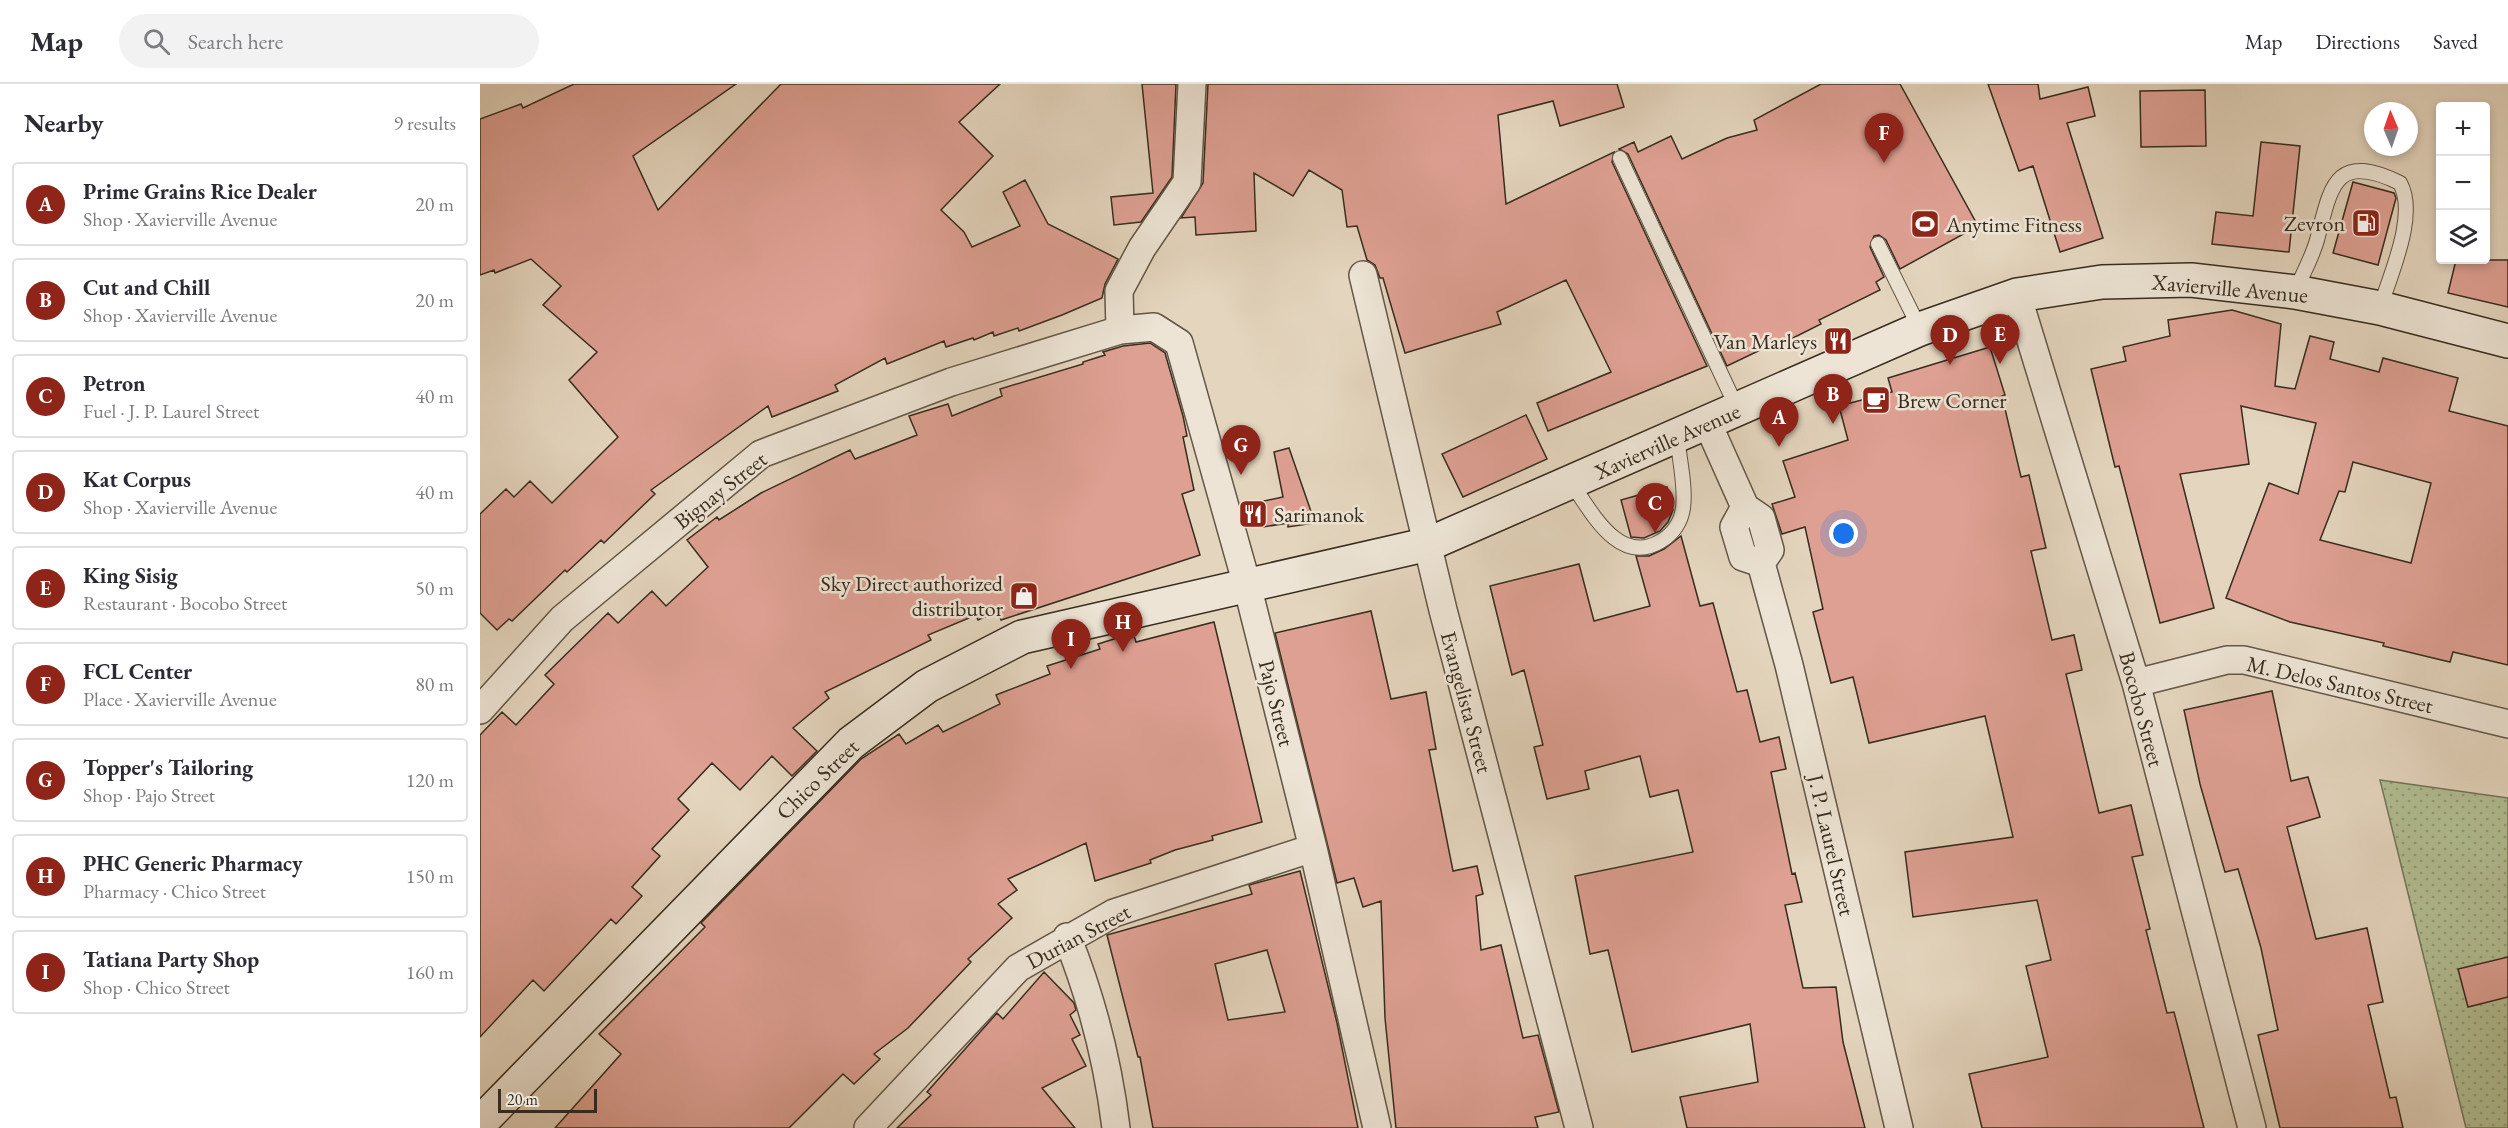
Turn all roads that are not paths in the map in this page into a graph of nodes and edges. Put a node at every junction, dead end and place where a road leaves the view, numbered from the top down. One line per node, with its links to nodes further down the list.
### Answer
1 (1192, 84): 9 (street)
2 (1620, 158): 11 (lane)
3 (1878, 244): 8 (lane)
4 (1363, 275): 15 (street, Evangelista Street)
5 (2295, 292): 6 (main road, Xavierville Avenue); 7 (main road, Xavierville Avenue); 7 (lane)
6 (2017, 295): 8 (main road, Xavierville Avenue); 17 (street, Bocobo Street)
7 (2380, 308): 10 (main road, Xavierville Avenue)
8 (1920, 329): 11 (main road, Xavierville Avenue)
9 (1120, 330): 16 (street, Pajo Street); 18 (street, Bignay Street)
10 (2508, 341)
11 (1737, 409): 12 (main road, Xavierville Avenue)
12 (1707, 422): 13 (main road, Xavierville Avenue); 27 (street, J. P. Laurel Street)
13 (1677, 435): 14 (main road, Xavierville Avenue); 14 (lane)
14 (1572, 483): 15 (main road, Xavierville Avenue)
15 (1429, 544): 16 (main road, Xavierville Avenue); 26 (street, Evangelista Street)
16 (1247, 585): 20 (street, Pajo Street); 22 (main road, Chico Street)
17 (2136, 683): 19 (street, M. Delos Santos Street); 28 (street, Bocobo Street)
18 (480, 711)
19 (2508, 724)
20 (1314, 848): 21 (street, Durian Street); 25 (street, Pajo Street)
21 (1067, 937): 23 (street, Durian Street); 24 (street)
22 (480, 1123)
23 (868, 1128)
24 (1116, 1128)
25 (1377, 1128)
26 (1579, 1128)
27 (1899, 1128)
28 (2252, 1128)

